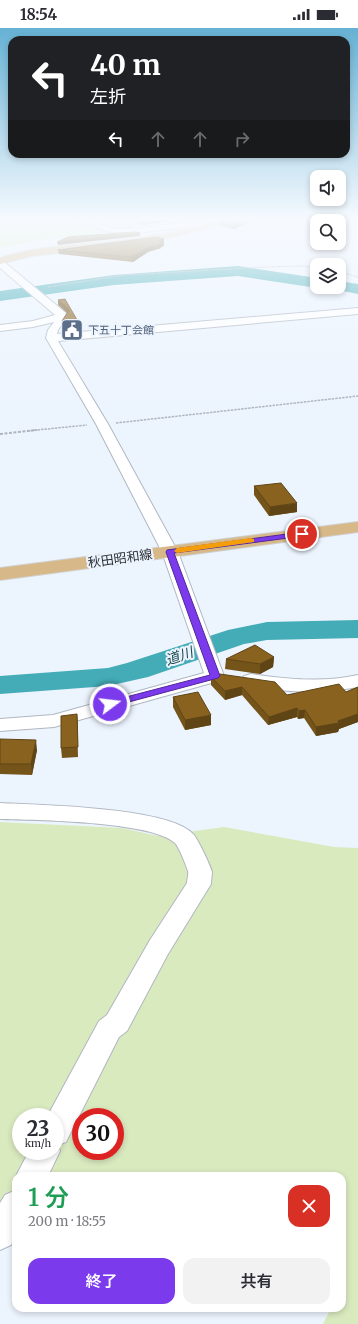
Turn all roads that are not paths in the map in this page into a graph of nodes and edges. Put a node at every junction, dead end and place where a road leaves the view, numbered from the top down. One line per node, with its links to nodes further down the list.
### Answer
1 (21, 281): 3 (street)
2 (358, 311): 5 (street)
3 (64, 316): 4 (street); 5 (street)
4 (0, 328)
5 (51, 338): 7 (street)
6 (358, 527): 7 (main road, 秋田昭和線)
7 (170, 552): 8 (main road, 秋田昭和線); 9 (street)
8 (0, 574)
9 (214, 674): 10 (street); 11 (street)
10 (358, 681)
11 (0, 726)
12 (0, 811): 13 (street)
13 (64, 1115)
14 (40, 1160): 15 (street)
15 (34, 1172)
16 (12, 1213): 17 (street)
17 (0, 1234)

